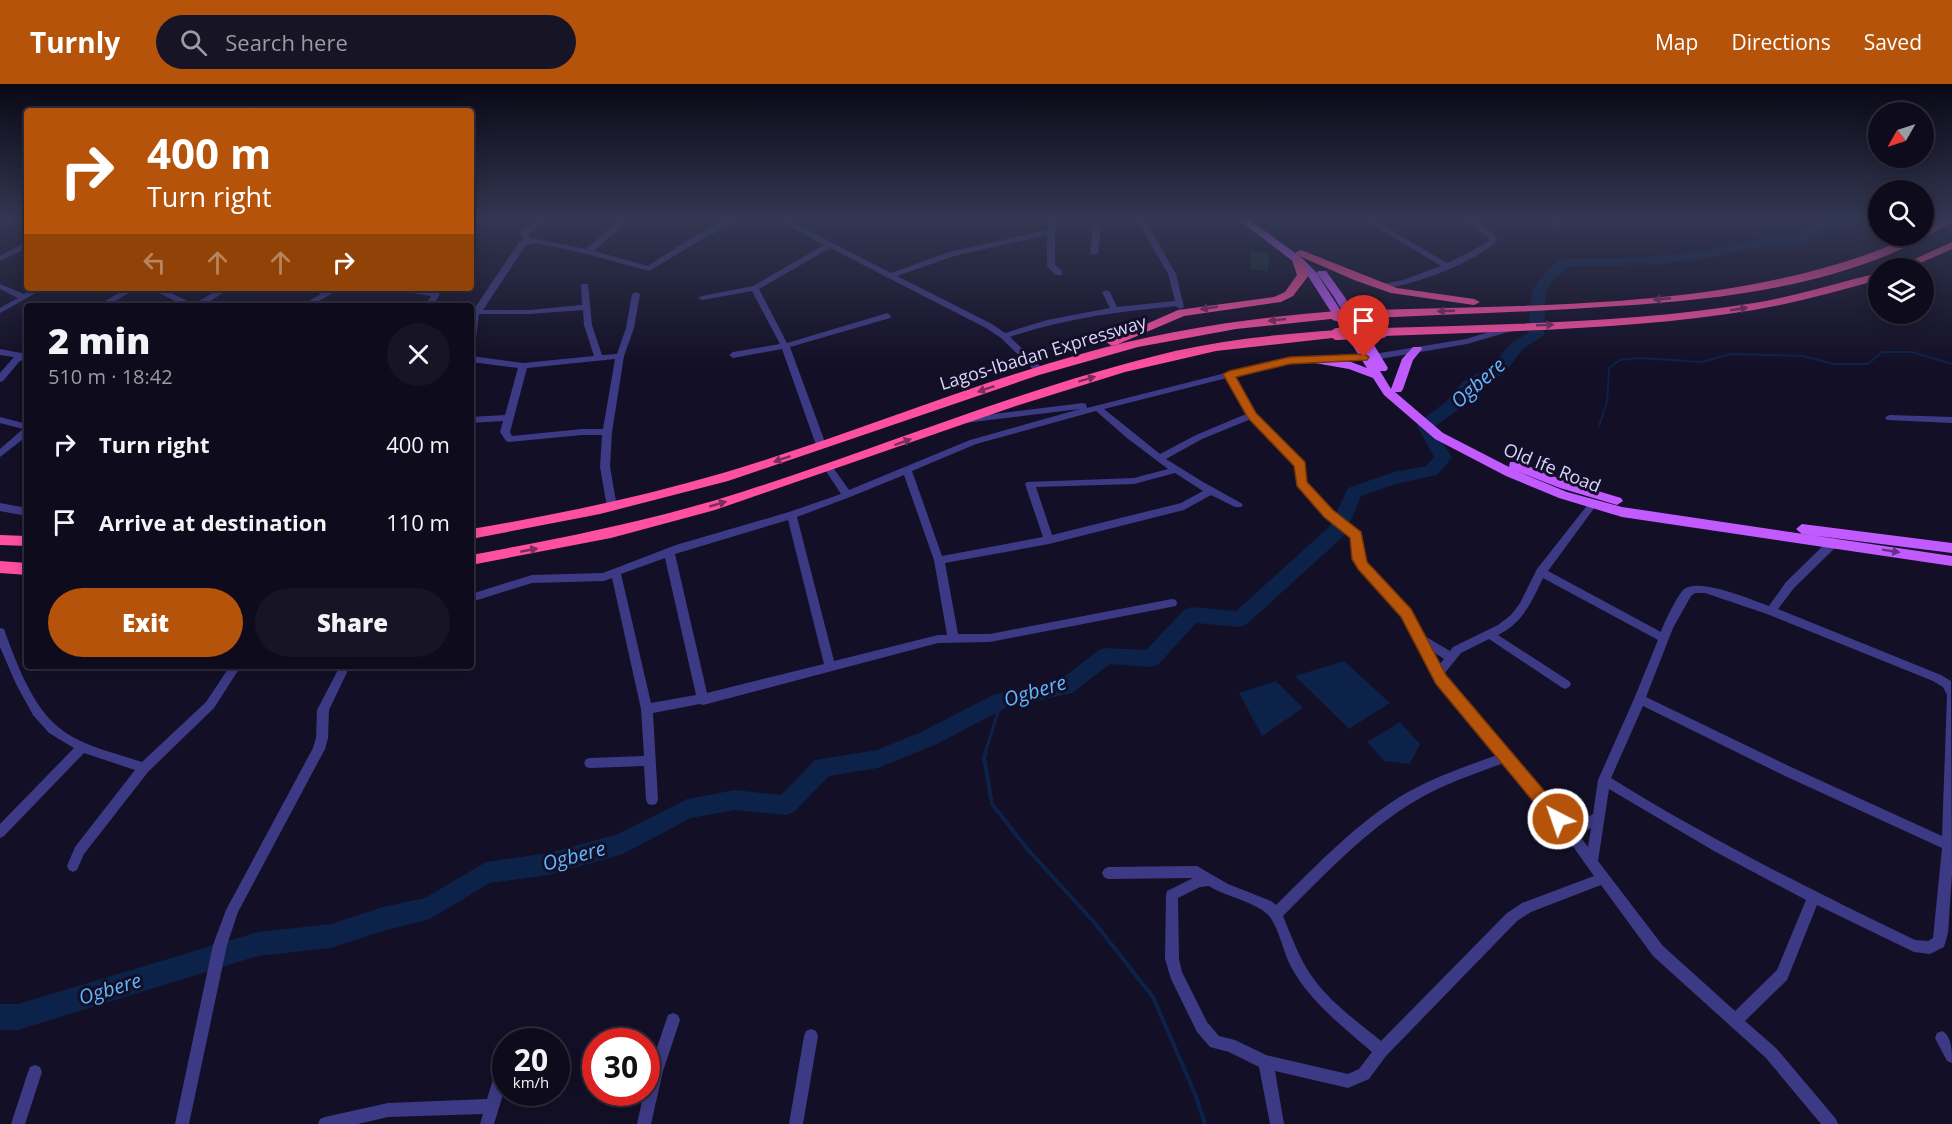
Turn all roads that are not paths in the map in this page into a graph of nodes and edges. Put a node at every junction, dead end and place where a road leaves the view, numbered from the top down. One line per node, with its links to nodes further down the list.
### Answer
1 (505, 267): 41 (street)
2 (791, 267): 18 (street)
3 (874, 267): 13 (street)
4 (916, 267): 13 (street)
5 (1052, 267): 12 (street)
6 (1168, 267): 37 (street)
7 (1301, 267): 37 (highway, one-way to 37)
8 (1307, 267): 52 (main road, Old Ife Road)
9 (1327, 267): 17 (highway)
10 (1445, 267): 17 (street)
11 (1837, 267): 38 (highway, Lagos-Ibadan Expressway, one-way to 38)
12 (1059, 273)
13 (891, 275): 44 (street)
14 (1868, 279): 43 (highway, one-way to 14)
15 (0, 286): 29 (street)
16 (585, 286): 36 (street)
17 (1382, 287): 38 (highway)
18 (754, 288): 30 (street); 45 (street)
19 (34, 291): 29 (street)
20 (128, 291): 31 (street)
21 (160, 291): 32 (street)
22 (222, 291): 33 (street)
23 (321, 291): 27 (street)
24 (330, 291): 27 (street)
25 (414, 291): 35 (street)
26 (1106, 292): 39 (street)
27 (325, 293): 34 (street)
28 (636, 294): 51 (street)
29 (23, 297): 40 (street)
30 (702, 298)
31 (107, 303)
32 (187, 303)
33 (200, 303)
34 (309, 303)
35 (431, 303)
36 (586, 306): 41 (street); 53 (street)
37 (1181, 308): 39 (street); 56 (highway)
38 (1524, 308): 56 (highway, Lagos-Ibadan Expressway, one-way to 56, bridge)
39 (1113, 309): 44 (street)
40 (0, 311)
41 (474, 314)
42 (887, 316): 45 (street)
43 (1518, 326): 46 (street); 72 (highway, one-way to 43, bridge)
44 (1004, 336): 58 (street)
45 (785, 346): 50 (street); 77 (street)
46 (1417, 349): 52 (street); 62 (main road)
47 (0, 352): 48 (street)
48 (24, 354)
49 (24, 355): 61 (street)
50 (733, 355)
51 (620, 356): 53 (street); 75 (street)
52 (1369, 357): 55 (street); 60 (main road, Old Ife Road); 62 (main road, Old Ife Road)
53 (599, 358): 57 (street)
54 (474, 359): 57 (street)
55 (1313, 360): 59 (street); 60 (main road)
56 (1074, 361): 58 (highway, Lagos-Ibadan Expressway)
57 (523, 366): 67 (street)
58 (1040, 371): 77 (highway, Lagos-Ibadan Expressway, one-way to 77)
59 (1229, 374): 63 (street); 66 (street)
60 (1375, 375): 65 (main road, Old Ife Road)
61 (0, 379)
62 (1397, 389): 65 (main road, Old Ife Road)
63 (1128, 399): 64 (street); 72 (street)
64 (1098, 408): 79 (street); 81 (street)
65 (1417, 413): 76 (main road, Old Ife Road)
66 (1252, 415): 79 (street); 112 (street)
67 (509, 418): 70 (street); 75 (street)
68 (1890, 418): 71 (street)
69 (0, 420): 73 (street)
70 (474, 420)
71 (1952, 420)
72 (962, 421): 80 (highway, one-way to 72)
73 (24, 428)
74 (24, 432): 78 (street)
75 (607, 432): 88 (street)
76 (1443, 433): 86 (main road, Old Ife Road); 95 (main road, Old Ife Road)
77 (821, 445): 88 (highway, Lagos-Ibadan Expressway, one-way to 88)
78 (0, 454)
79 (1160, 458): 82 (street)
80 (829, 468): 84 (street); 99 (highway, one-way to 80)
81 (907, 470): 84 (street); 100 (street)
82 (1175, 470): 83 (street); 94 (street)
83 (1210, 491): 85 (street); 94 (street)
84 (847, 495): 90 (street)
85 (1238, 504)
86 (1592, 505): 96 (main road, Old Ife Road); 104 (street)
87 (0, 507): 89 (street)
88 (612, 507): 91 (highway, Lagos-Ibadan Expressway)
89 (24, 511)
90 (792, 515): 98 (street); 115 (street)
91 (474, 533)
92 (24, 539): 93 (highway)
93 (0, 540)
94 (1049, 540): 100 (street)
95 (1858, 540): 96 (main road, Old Ife Road); 97 (main road, Old Ife Road); 101 (main road, Old Ife Road, one-way to 101)
96 (1834, 542): 108 (street)
97 (1952, 548)
98 (669, 552): 105 (street); 122 (street)
99 (474, 559)
100 (939, 560): 111 (street)
101 (1952, 561)
102 (0, 567): 103 (highway)
103 (24, 569)
104 (1541, 572): 110 (street); 113 (street)
105 (616, 573): 106 (street); 123 (street)
106 (474, 597)
107 (1172, 603): 111 (street)
108 (1771, 611): 113 (street); 120 (street)
109 (0, 632): 124 (street)
110 (1489, 634): 114 (street); 119 (street)
111 (953, 638): 115 (street)
112 (1420, 638): 114 (street); 118 (street)
113 (1664, 638): 121 (street)
114 (1450, 657): 118 (street)
115 (830, 667): 122 (street)
116 (234, 669): 128 (street)
117 (344, 669): 152 (street)
118 (1438, 673): 125 (street)
119 (1565, 684)
120 (1952, 695): 134 (street)
121 (1640, 699): 129 (street); 134 (street)
122 (703, 700): 123 (street)
123 (648, 709): 126 (street)
124 (83, 746): 128 (street); 132 (street)
125 (1505, 757): 133 (street); 141 (street)
126 (651, 760): 127 (street); 130 (street)
127 (590, 763)
128 (144, 768): 136 (street)
129 (1604, 780): 131 (street); 140 (street)
130 (652, 800)
131 (1599, 817): 133 (street); 135 (street)
132 (0, 832)
133 (1571, 834): 135 (street)
134 (1948, 845): 140 (street)
135 (1592, 861): 138 (street)
136 (73, 866)
137 (1108, 873): 139 (street)
138 (1604, 878): 143 (street); 146 (street)
139 (1210, 880): 141 (street); 148 (street)
140 (1814, 897): 143 (street)
141 (1275, 915): 146 (street)
142 (673, 1020): 155 (street)
143 (1736, 1021): 158 (street)
144 (811, 1036): 156 (street)
145 (1941, 1038): 147 (street)
146 (1382, 1051): 148 (street)
147 (1952, 1056)
148 (1264, 1062): 157 (street)
149 (35, 1072): 151 (street)
150 (492, 1106): 153 (street); 154 (street)
151 (18, 1124)
152 (182, 1124)
153 (325, 1124)
154 (487, 1124)
155 (644, 1124)
156 (796, 1124)
157 (1277, 1124)
158 (1831, 1124)

